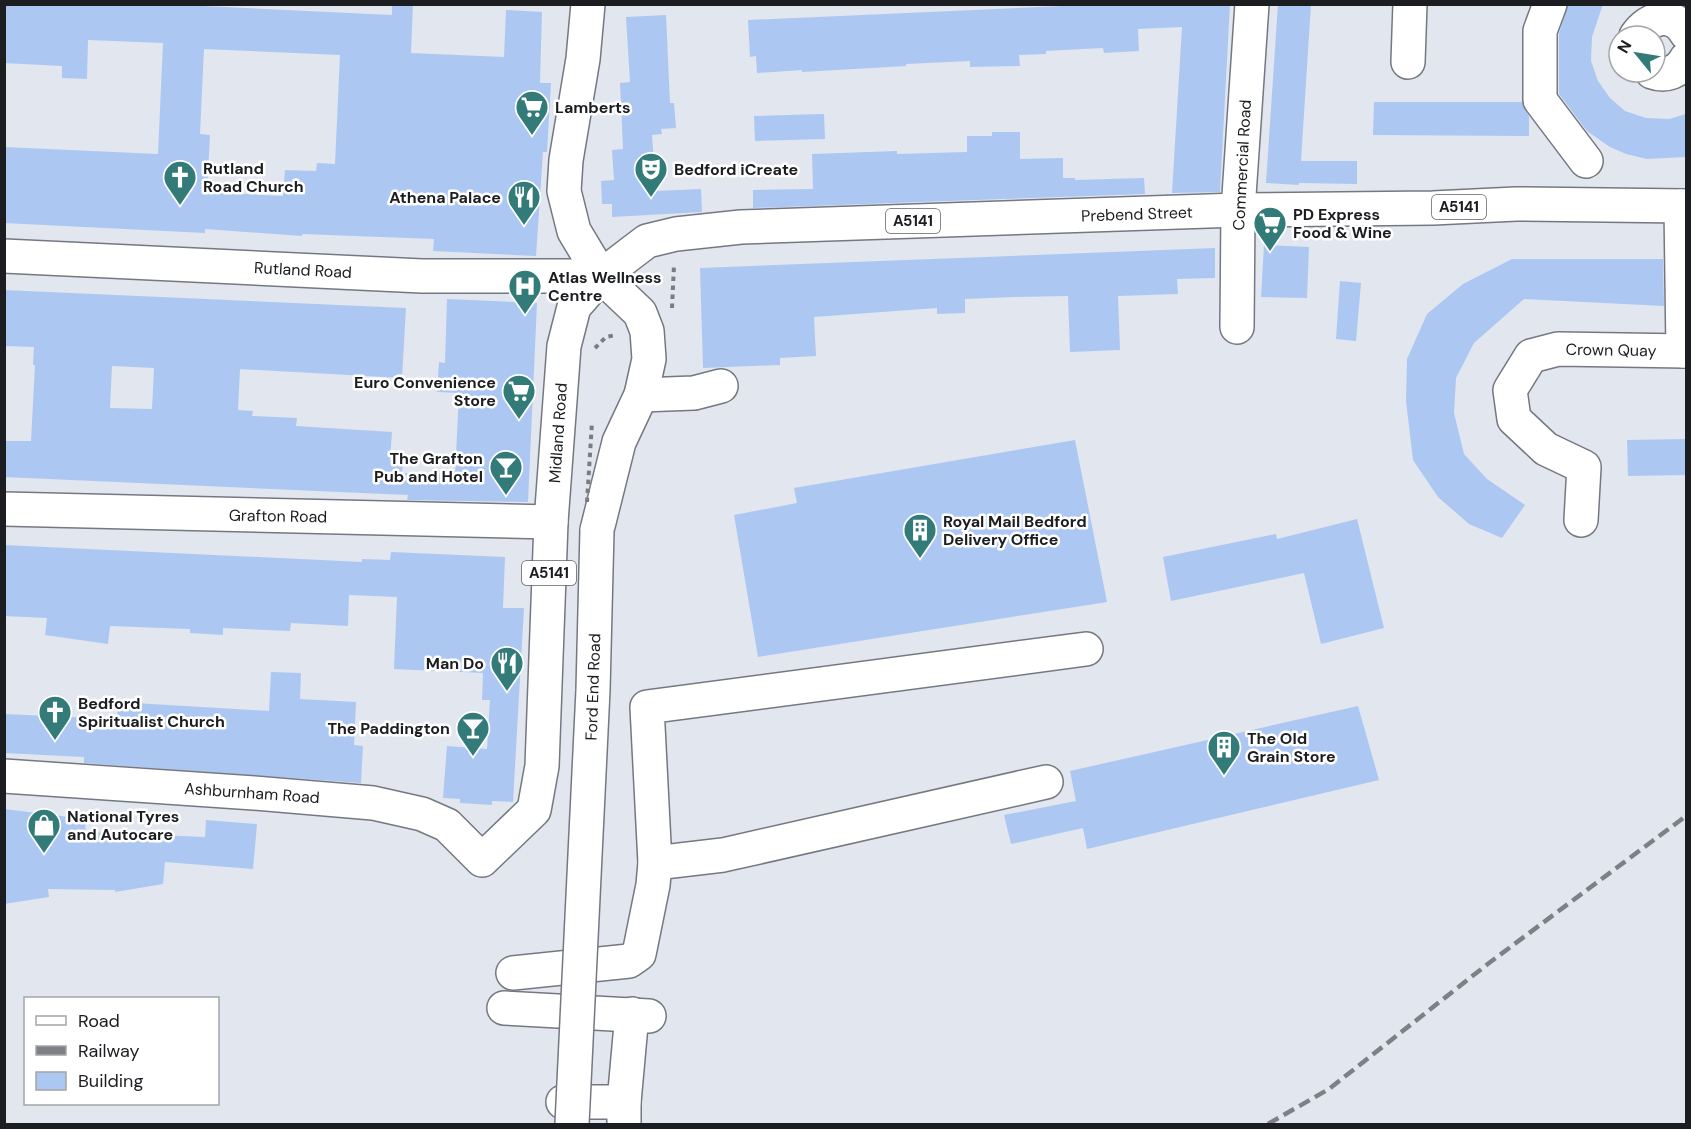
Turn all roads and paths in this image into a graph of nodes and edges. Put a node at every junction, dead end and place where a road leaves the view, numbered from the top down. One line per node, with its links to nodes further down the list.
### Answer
1 (588, 4): 14 (street)
2 (1252, 4): 12 (street, Commercial Road)
3 (1410, 4): 8 (street)
4 (1550, 4): 10 (street)
5 (1647, 20): 6 (street)
6 (1686, 33)
7 (1686, 59): 9 (street)
8 (1408, 62)
9 (1667, 73)
10 (1586, 161)
11 (1684, 206): 12 (street, Prebend Street / A5141); 16 (street, Crown Quay)
12 (1238, 210): 14 (street, Prebend Street / A5141); 15 (street, Commercial Road)
13 (4, 256): 14 (street, Rutland Road)
14 (601, 276): 18 (street, Ford End Road); 21 (street, Midland Road / A5141)
15 (1237, 327)
16 (1685, 351): 20 (street, Crown Quay)
17 (721, 386): 18 (street)
18 (640, 395): 29 (street, Ford End Road, bridge)
19 (4, 509): 21 (street, Grafton Road)
20 (1581, 520)
21 (551, 522): 25 (street, Midland Road / A5141)
22 (1086, 649): 26 (street)
23 (4, 776): 25 (street, Ashburnham Road / A5141)
24 (1046, 783): 26 (street)
25 (482, 860)
26 (655, 863): 27 (street)
27 (513, 973)
28 (504, 1008): 30 (street)
29 (567, 1113): 30 (street)
30 (624, 1113)

